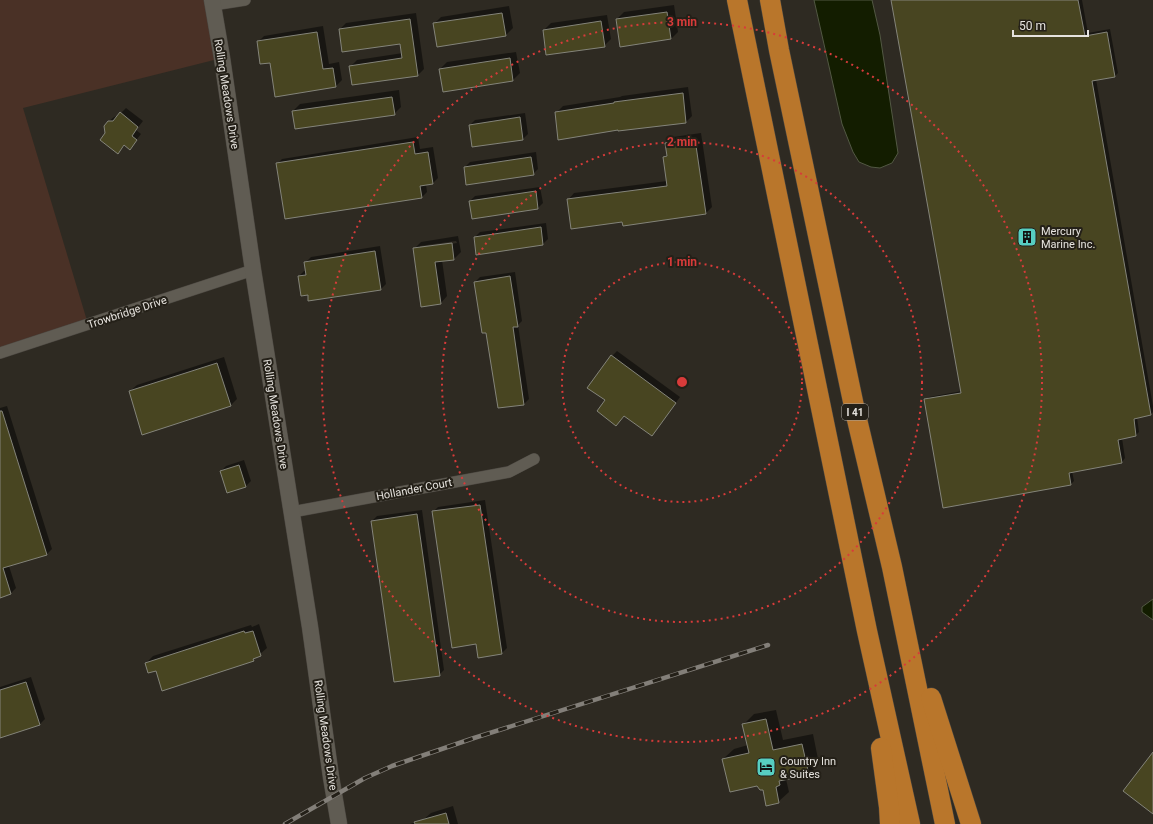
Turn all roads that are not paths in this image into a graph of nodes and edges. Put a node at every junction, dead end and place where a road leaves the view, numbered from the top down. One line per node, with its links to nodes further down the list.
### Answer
1 (244, 0): 4 (street)
2 (737, 0): 10 (highway)
3 (770, 0): 9 (highway, I 41)
4 (213, 2): 5 (main road, Rolling Meadows Drive)
5 (254, 270): 6 (street, Trowbridge Drive); 8 (main road, Rolling Meadows Drive)
6 (0, 353)
7 (534, 460): 8 (street, Hollander Court)
8 (292, 512): 11 (main road, Rolling Meadows Drive)
9 (892, 567): 14 (highway, I 41); 15 (highway)
10 (867, 631): 12 (highway); 13 (highway)
11 (339, 824)
12 (890, 824)
13 (910, 824)
14 (945, 824)
15 (971, 824)

